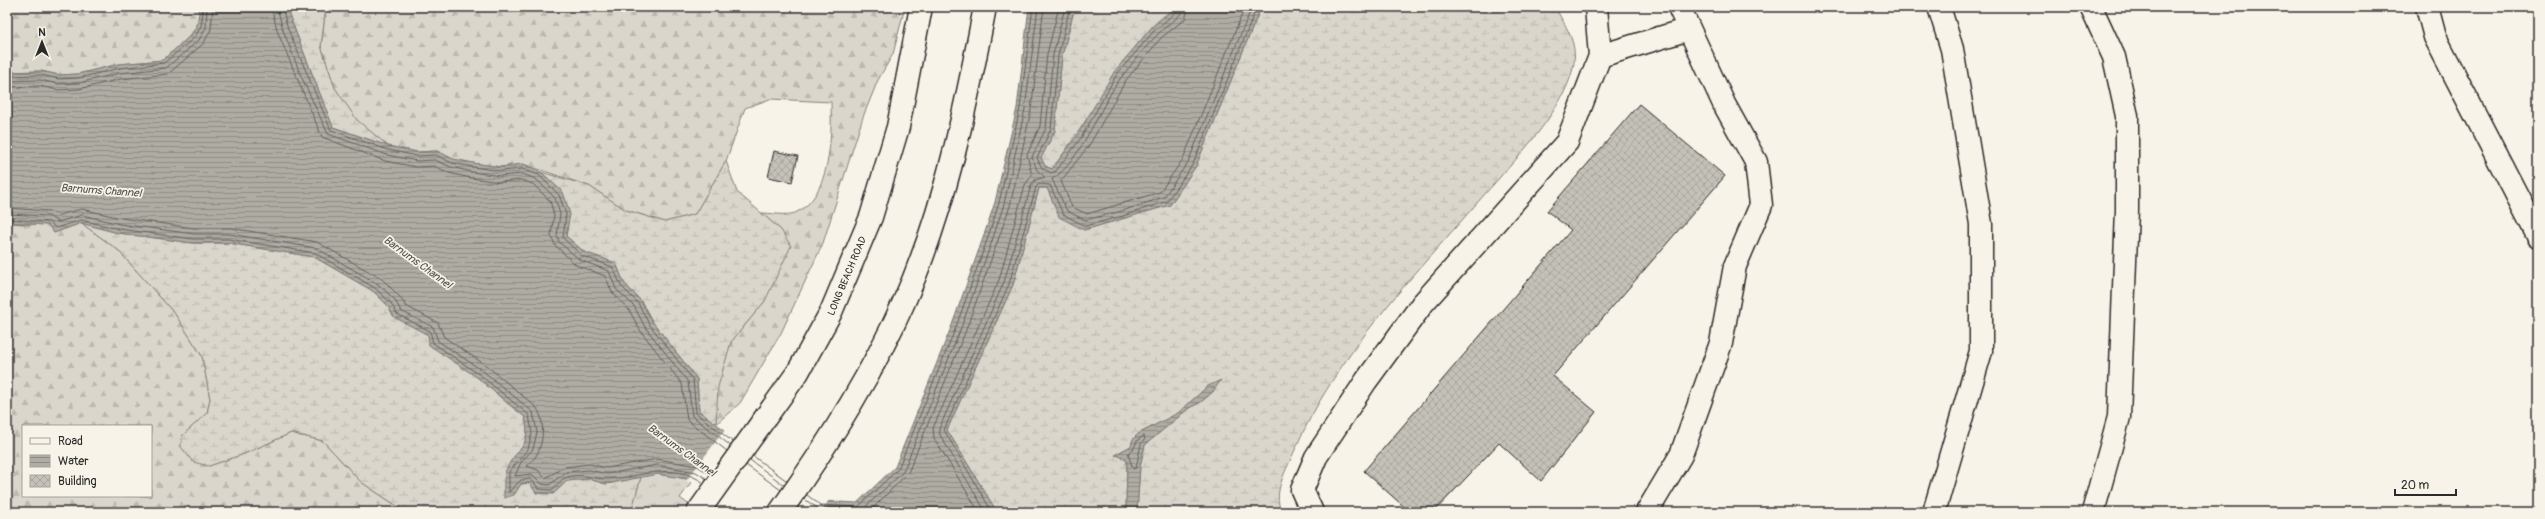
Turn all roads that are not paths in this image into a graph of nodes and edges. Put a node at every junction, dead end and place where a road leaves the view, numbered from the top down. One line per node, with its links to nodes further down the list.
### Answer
1 (921, 7): 11 (main road, LONG BEACH ROAD)
2 (985, 7): 12 (main road)
3 (1596, 7): 9 (main road)
4 (1679, 7): 8 (main road)
5 (1939, 7): 15 (main road)
6 (2091, 7): 16 (main road)
7 (2427, 7): 10 (main road)
8 (1689, 29): 9 (main road); 14 (main road)
9 (1600, 56): 13 (main road)
10 (2538, 236)
11 (698, 512)
12 (780, 512)
13 (1312, 512)
14 (1647, 512)
15 (1934, 512)
16 (2093, 512)

